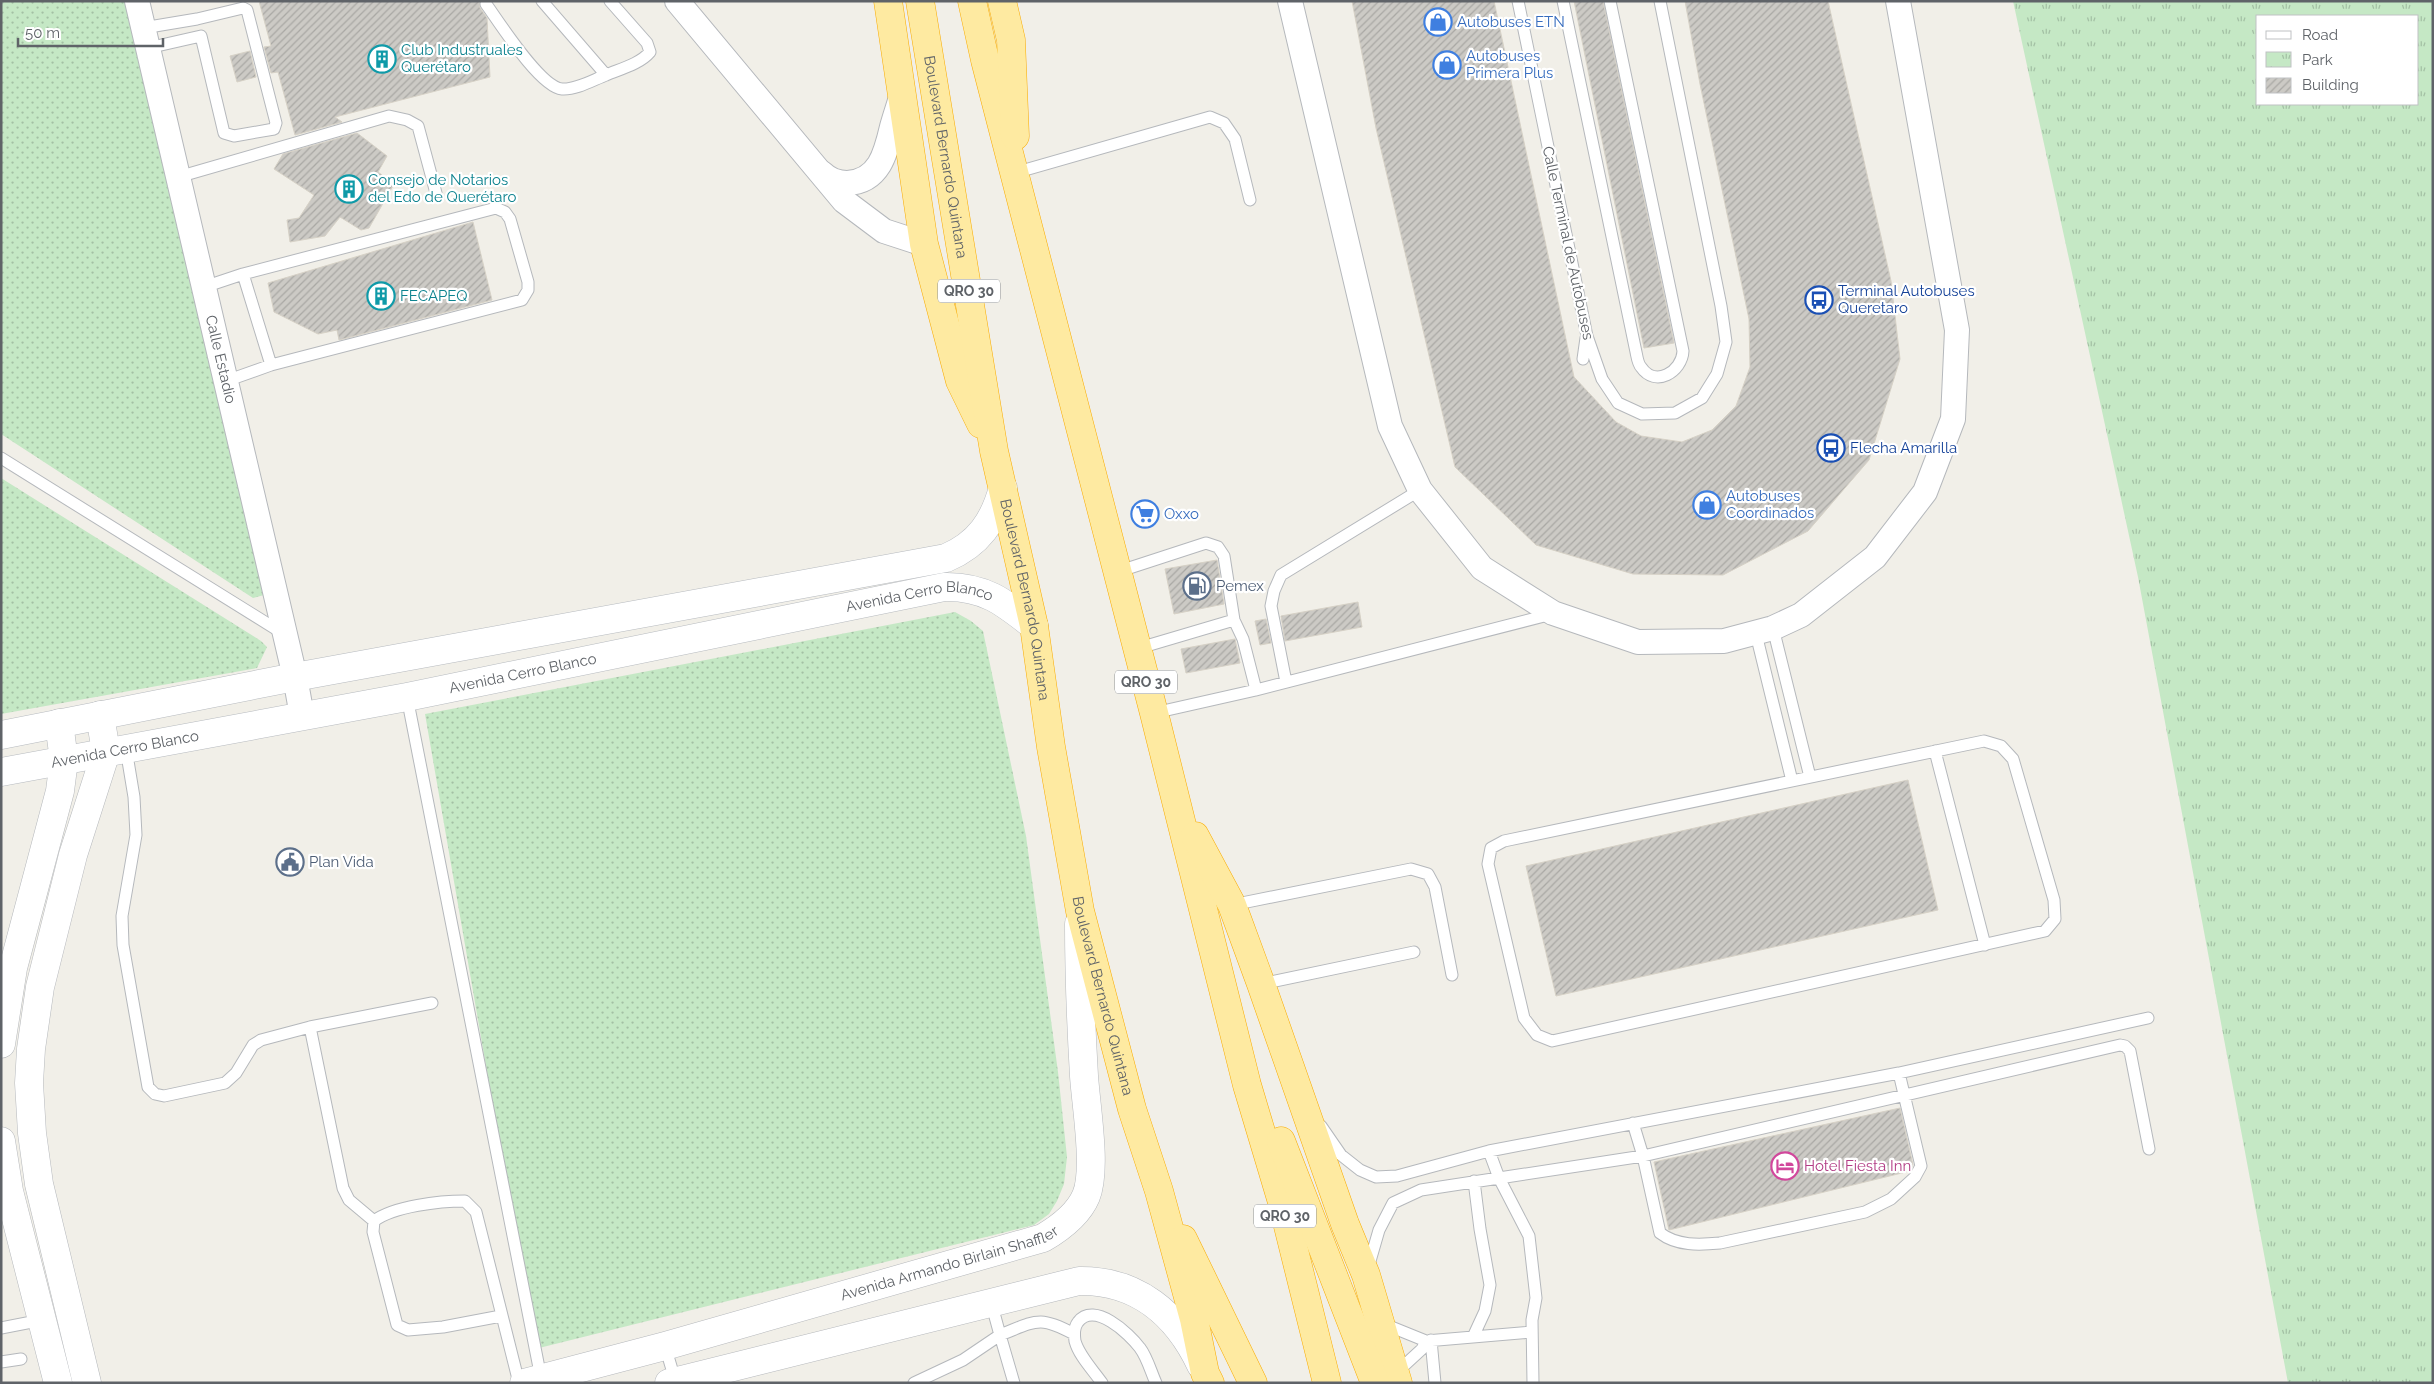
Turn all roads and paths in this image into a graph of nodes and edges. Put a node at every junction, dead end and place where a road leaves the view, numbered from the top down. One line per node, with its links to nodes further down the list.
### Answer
1 (137, 1): 18 (street, Calle Estadio)
2 (542, 1): 19 (lane)
3 (610, 1): 19 (lane)
4 (677, 1): 21 (street)
5 (888, 1): 20 (highway)
6 (920, 1): 33 (highway, Boulevard Bernardo Quintana / QRO 30)
7 (972, 1): 22 (highway, QRO 30)
8 (1002, 1): 22 (highway)
9 (1290, 1): 36 (street)
10 (1518, 1): 29 (lane, Calle Terminal de Autobuses)
11 (1563, 1): 12 (lane)
12 (1610, 1)
13 (1660, 1): 29 (lane, Calle Terminal de Autobuses)
14 (1898, 1): 41 (street)
15 (486, 4): 19 (lane)
16 (197, 19): 17 (lane); 17 (lane); 18 (lane)
17 (201, 36): 18 (lane)
18 (145, 38): 23 (street, Calle Estadio)
19 (606, 74)
20 (903, 92): 21 (street); 26 (highway)
21 (816, 168): 26 (street)
22 (1014, 173): 25 (lane); 37 (highway, QRO 30)
23 (178, 177): 24 (lane); 28 (street, Calle Estadio)
24 (436, 193)
25 (1250, 200)
26 (924, 244): 33 (highway)
27 (244, 274): 28 (lane); 31 (lane); 31 (lane)
28 (204, 287): 32 (street, Calle Estadio)
29 (1587, 336): 30 (lane)
30 (1583, 360)
31 (271, 365): 32 (lane)
32 (226, 381): 42 (street, Calle Estadio)
33 (994, 450): 35 (highway, Boulevard Bernardo Quintana / QRO 30)
34 (1, 458): 42 (lane)
35 (1004, 488): 40 (highway, Boulevard Bernardo Quintana / QRO 30); 44 (street, Avenida Cerro Blanco)
36 (1420, 490): 38 (street); 45 (lane)
37 (1116, 572): 39 (lane); 43 (highway, QRO 30)
38 (1553, 613): 41 (street); 45 (lane)
39 (1234, 620): 43 (lane); 46 (lane)
40 (1034, 626): 47 (street, Avenida Cerro Blanco); 61 (highway, Boulevard Bernardo Quintana / QRO 30)
41 (1765, 631): 57 (lane); 58 (lane)
42 (286, 635): 44 (street, Calle Estadio)
43 (1136, 649): 48 (highway, QRO 30)
44 (295, 677): 49 (street, Avenida Cerro Blanco); 50 (street, Calle Estadio)
45 (1286, 682): 46 (lane)
46 (1256, 690): 48 (lane)
47 (407, 697): 50 (street, Avenida Cerro Blanco); 99 (lane)
48 (1154, 713): 59 (highway, QRO 30)
49 (100, 715): 51 (street, Avenida Cerro Blanco); 53 (street)
50 (302, 716): 53 (street, Avenida Cerro Blanco)
51 (59, 723): 52 (street, Avenida Cerro Blanco); 55 (street)
52 (1, 734)
53 (116, 751): 55 (street, Avenida Cerro Blanco); 68 (lane); 102 (street)
54 (1935, 751): 57 (lane); 62 (lane); 62 (lane)
55 (64, 760): 56 (street, Avenida Cerro Blanco); 69 (street)
56 (1, 772)
57 (1810, 777): 58 (lane)
58 (1792, 781): 62 (lane)
59 (1173, 792): 60 (highway); 70 (highway, QRO 30)
60 (1232, 905): 64 (lane); 65 (highway)
61 (1080, 910): 81 (highway, Boulevard Bernardo Quintana / QRO 30); 94 (street, Avenida Armando Birlain Shaffler)
62 (1985, 945)
63 (1414, 952): 65 (lane)
64 (1452, 975)
65 (1261, 984): 72 (highway)
66 (432, 1003): 68 (lane)
67 (2148, 1018): 71 (lane)
68 (310, 1027): 82 (lane)
69 (1, 1044)
70 (1239, 1052): 98 (highway, QRO 30); 108 (highway, QRO 30)
71 (1899, 1073): 73 (lane); 74 (lane)
72 (1293, 1074): 77 (lane); 83 (highway)
73 (1906, 1095): 76 (lane); 78 (lane); 78 (lane)
74 (1632, 1123): 77 (lane); 78 (lane)
75 (1, 1141): 86 (street)
76 (2149, 1149)
77 (1489, 1151): 79 (lane)
78 (1642, 1156): 79 (lane)
79 (1499, 1178): 80 (lane); 89 (lane)
80 (1474, 1181): 83 (lane); 92 (lane)
81 (1159, 1191): 97 (highway, Boulevard Bernardo Quintana / QRO 30); 107 (highway, Boulevard Bernardo Quintana / QRO 30)
82 (374, 1221): 85 (lane); 85 (lane)
83 (1366, 1275): 87 (highway)
84 (991, 1302): 91 (lane); 97 (street); 100 (street)
85 (501, 1316): 99 (lane)
86 (42, 1320): 88 (lane); 101 (street)
87 (1380, 1323): 93 (lane); 98 (highway)
88 (1, 1328)
89 (1531, 1332): 92 (lane); 110 (lane)
90 (1074, 1334): 91 (lane); 105 (lane); 106 (lane)
91 (1000, 1335): 103 (lane); 104 (lane)
92 (1473, 1337): 93 (lane)
93 (1428, 1340): 98 (lane); 109 (lane)
94 (665, 1346): 99 (street, Avenida Armando Birlain Shaffler); 100 (lane)
95 (21, 1359): 96 (lane)
96 (1, 1362)
97 (1207, 1378)
98 (1389, 1380)
99 (528, 1381)
100 (673, 1382)
101 (58, 1383)
102 (87, 1383)
103 (914, 1383)
104 (1014, 1383)
105 (1102, 1383)
106 (1156, 1383)
107 (1253, 1383)
108 (1327, 1383)
109 (1435, 1383)
110 (1534, 1383)

